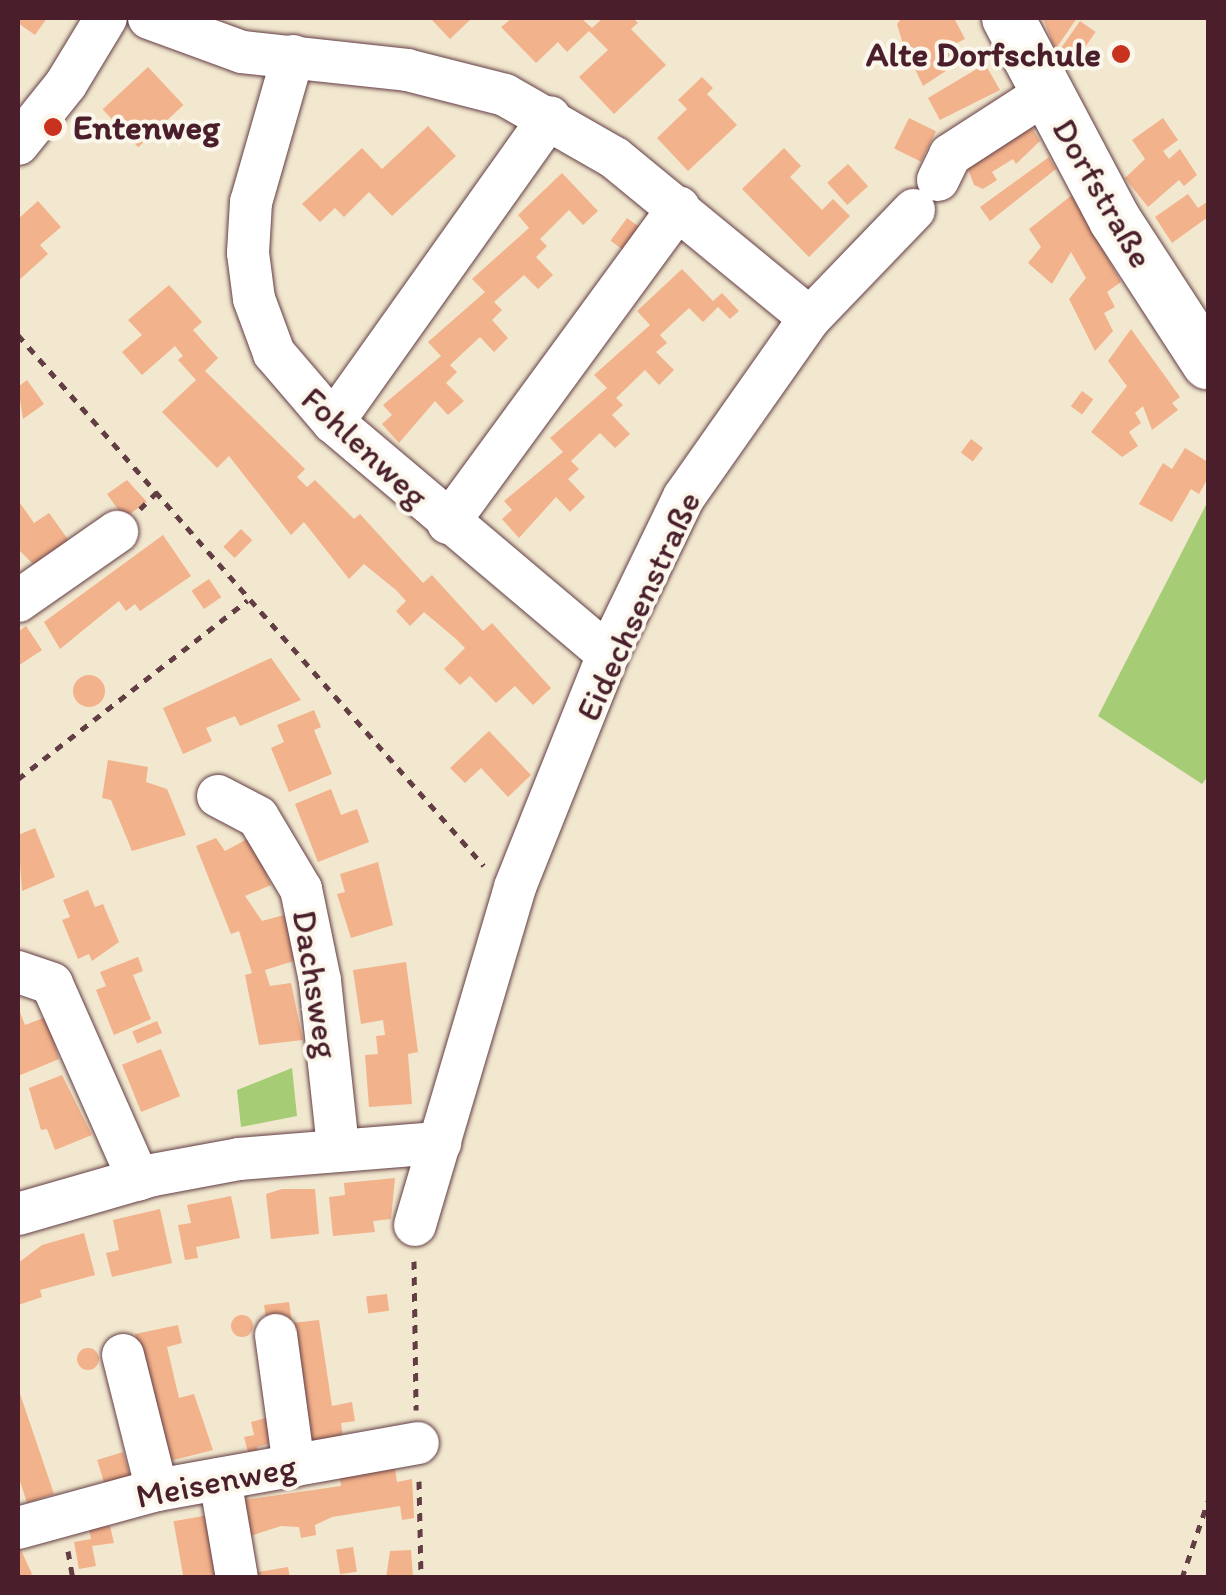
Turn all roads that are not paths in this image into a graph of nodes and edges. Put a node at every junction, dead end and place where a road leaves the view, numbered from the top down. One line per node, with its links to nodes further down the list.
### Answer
1 (106, 18): 7 (street)
2 (149, 18): 4 (street)
3 (1008, 18): 5 (main road, Dorfstraße)
4 (293, 56): 6 (street); 11 (street, Fohlenweg)
5 (1046, 92): 9 (street, Eidechsenstraße); 10 (main road, Dorfstraße)
6 (550, 116): 8 (street); 11 (street)
7 (18, 144)
8 (679, 206): 9 (street); 12 (street)
9 (810, 318): 15 (street, Eidechsenstraße)
10 (1208, 363)
11 (333, 422): 12 (street, Fohlenweg)
12 (448, 523): 15 (street, Fohlenweg)
13 (117, 532): 14 (street)
14 (20, 595)
15 (608, 654): 18 (street, Eidechsenstraße)
16 (218, 796): 19 (street, Dachsweg)
17 (18, 972): 20 (street)
18 (440, 1143): 19 (street); 22 (street, Eidechsenstraße)
19 (338, 1148): 20 (street)
20 (138, 1180): 21 (street)
21 (18, 1214)
22 (415, 1225)
23 (276, 1335): 26 (street)
24 (124, 1355): 28 (street)
25 (418, 1443): 26 (street, Meisenweg)
26 (294, 1466): 27 (street, Meisenweg)
27 (220, 1480): 28 (street, Meisenweg); 30 (street)
28 (156, 1490): 29 (street, Meisenweg)
29 (18, 1525)
30 (236, 1578)

